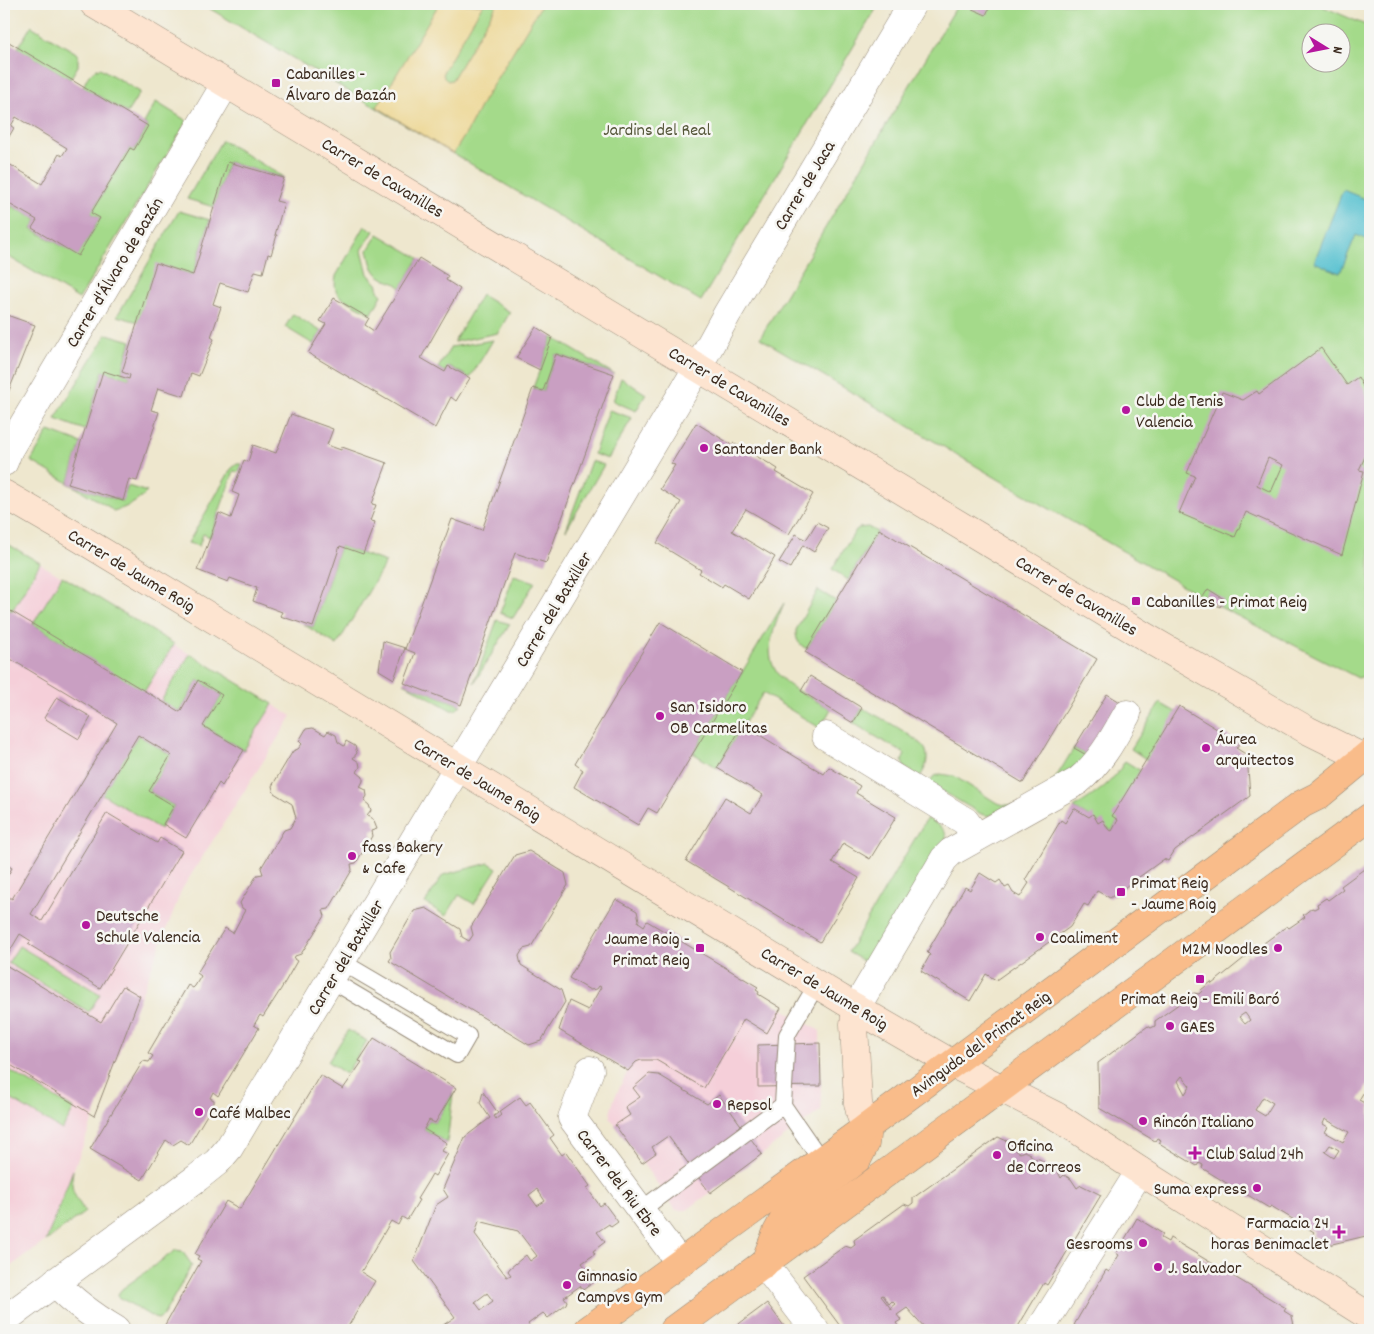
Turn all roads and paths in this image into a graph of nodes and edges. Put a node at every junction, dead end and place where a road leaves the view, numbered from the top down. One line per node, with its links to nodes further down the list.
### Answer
1 (94, 4): 3 (street, Carrer de Cavanilles)
2 (912, 4): 4 (street, Carrer de Jaca)
3 (226, 83): 4 (street, Carrer de Cavanilles); 5 (street, Carrer d'Álvaro de Bazán)
4 (698, 367): 9 (street, Carrer de Cavanilles); 10 (street, Carrer del Batxiller)
5 (4, 462)
6 (4, 494): 10 (street, Carrer de Jaume Roig)
7 (1127, 714): 12 (street)
8 (826, 736): 12 (street)
9 (1368, 758): 16 (main road, Avinguda del Primat Reig)
10 (458, 768): 13 (street, Carrer del Batxiller); 14 (street, Carrer de Jaume Roig)
11 (1370, 817): 18 (main road)
12 (976, 837): 15 (street)
13 (336, 971): 13 (lane); 26 (street, Carrer del Batxiller)
14 (817, 984): 15 (street, Carrer de Jaume Roig); 19 (lane)
15 (856, 1008): 16 (street, Carrer de Jaume Roig); 20 (street)
16 (953, 1064): 18 (street, Carrer de Jaume Roig); 20 (main road, Avinguda del Primat Reig)
17 (590, 1070): 23 (street, Carrer del Riu Ebre)
18 (1002, 1088): 22 (street, Carrer de Jaume Roig); 25 (main road)
19 (783, 1105): 21 (lane); 23 (lane)
20 (867, 1127): 21 (main road, Avinguda del Primat Reig); 25 (main road)
21 (821, 1160): 24 (main road, Avinguda del Primat Reig)
22 (1140, 1171): 27 (street, Carrer de Jaume Roig); 33 (street)
23 (641, 1210): 24 (street, Carrer del Riu Ebre)
24 (680, 1264): 30 (main road, Avinguda del Primat Reig)
25 (764, 1264): 31 (main road); 32 (street)
26 (55, 1282): 28 (street, Carrer del Batxiller); 29 (street)
27 (1364, 1315)
28 (4, 1320)
29 (116, 1330)
30 (588, 1330)
31 (673, 1330)
32 (815, 1330)
33 (1040, 1330)

